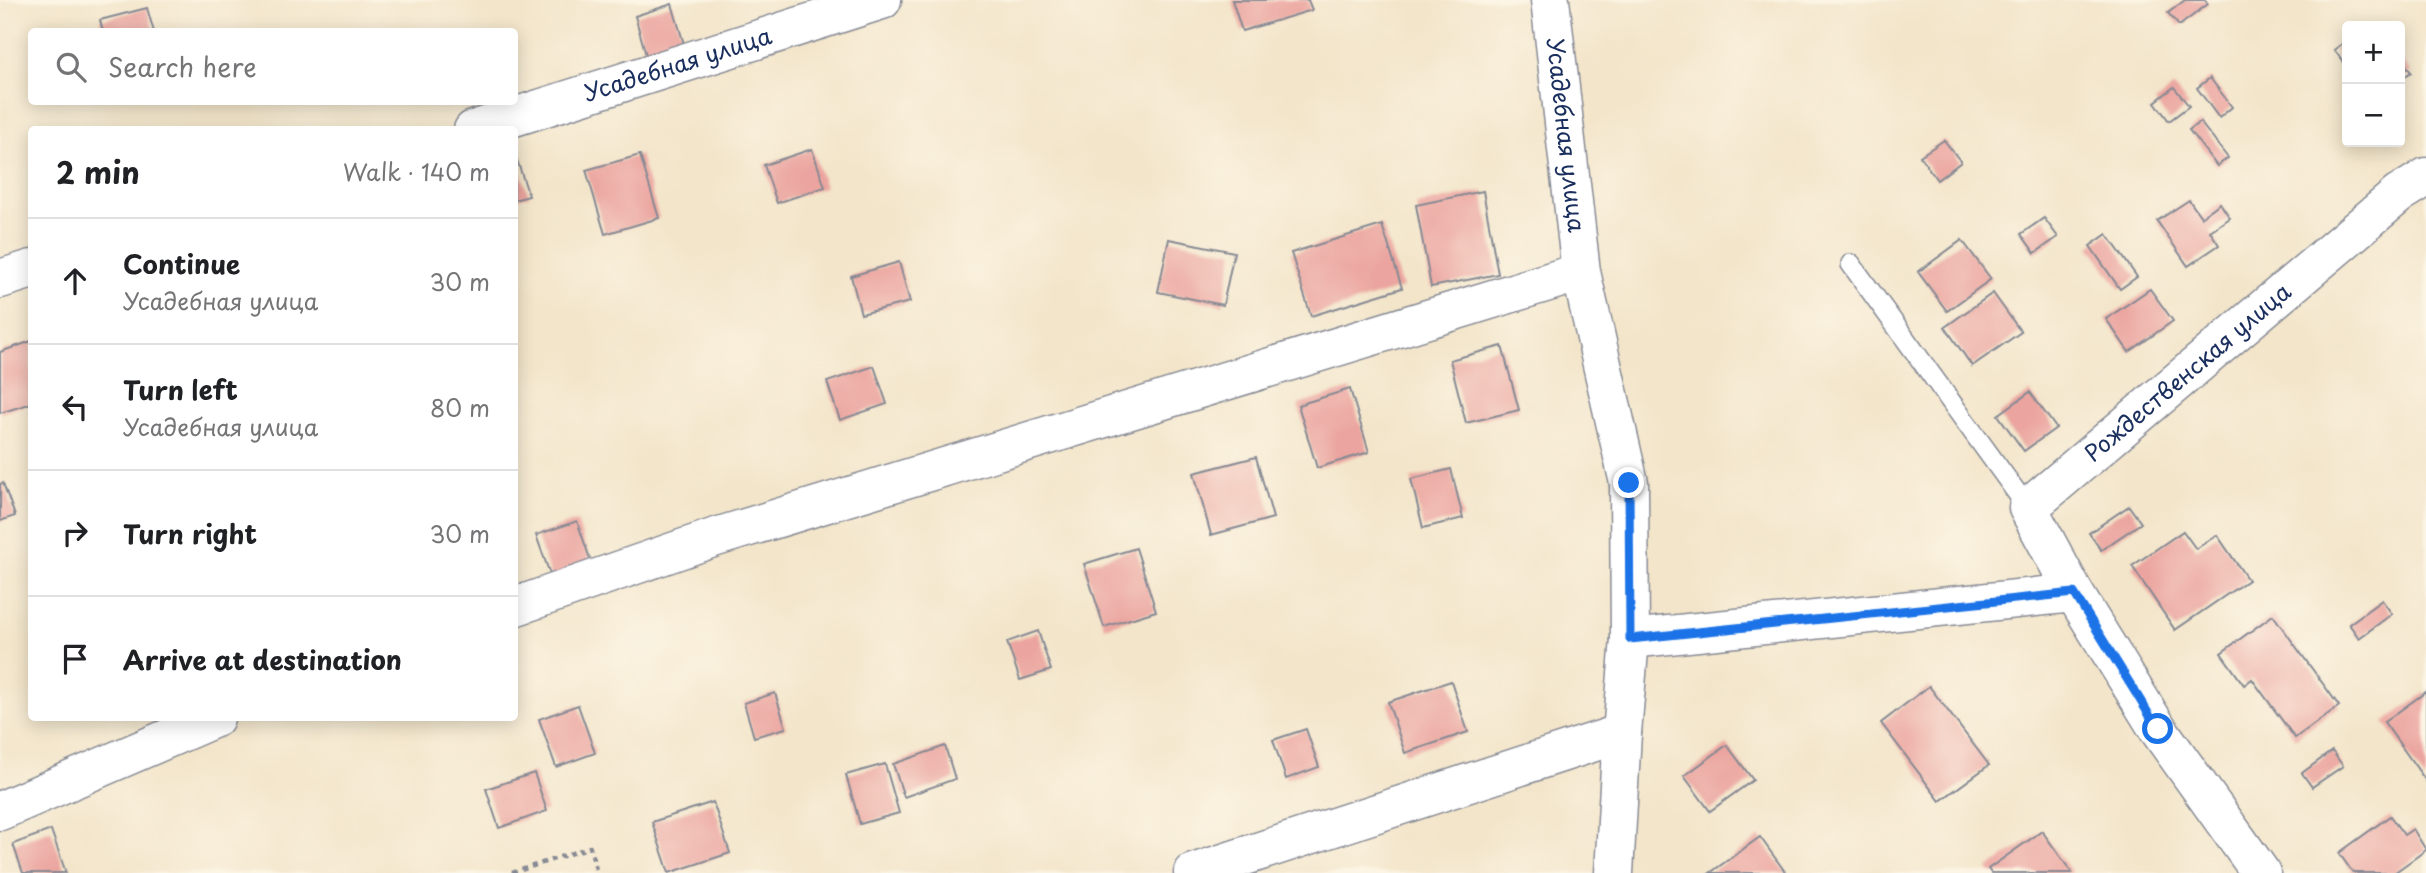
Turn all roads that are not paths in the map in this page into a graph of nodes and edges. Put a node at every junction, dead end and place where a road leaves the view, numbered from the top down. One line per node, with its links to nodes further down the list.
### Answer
1 (882, 0): 3 (street, Усадебная улица)
2 (1550, 0): 7 (street, Усадебная улица)
3 (486, 126)
4 (2426, 177): 9 (street, Рождественская улица)
5 (1851, 264): 9 (lane)
6 (28, 270): 8 (street)
7 (1581, 272): 11 (street); 12 (street, Усадебная улица)
8 (0, 279)
9 (2028, 508): 10 (street)
10 (2074, 593): 12 (street); 18 (street)
11 (518, 606)
12 (1630, 639): 14 (street, Усадебная улица)
13 (208, 721): 15 (street)
14 (1622, 733): 16 (street); 17 (street, Усадебная улица)
15 (0, 811)
16 (1193, 873)
17 (1614, 873)
18 (2261, 873)

